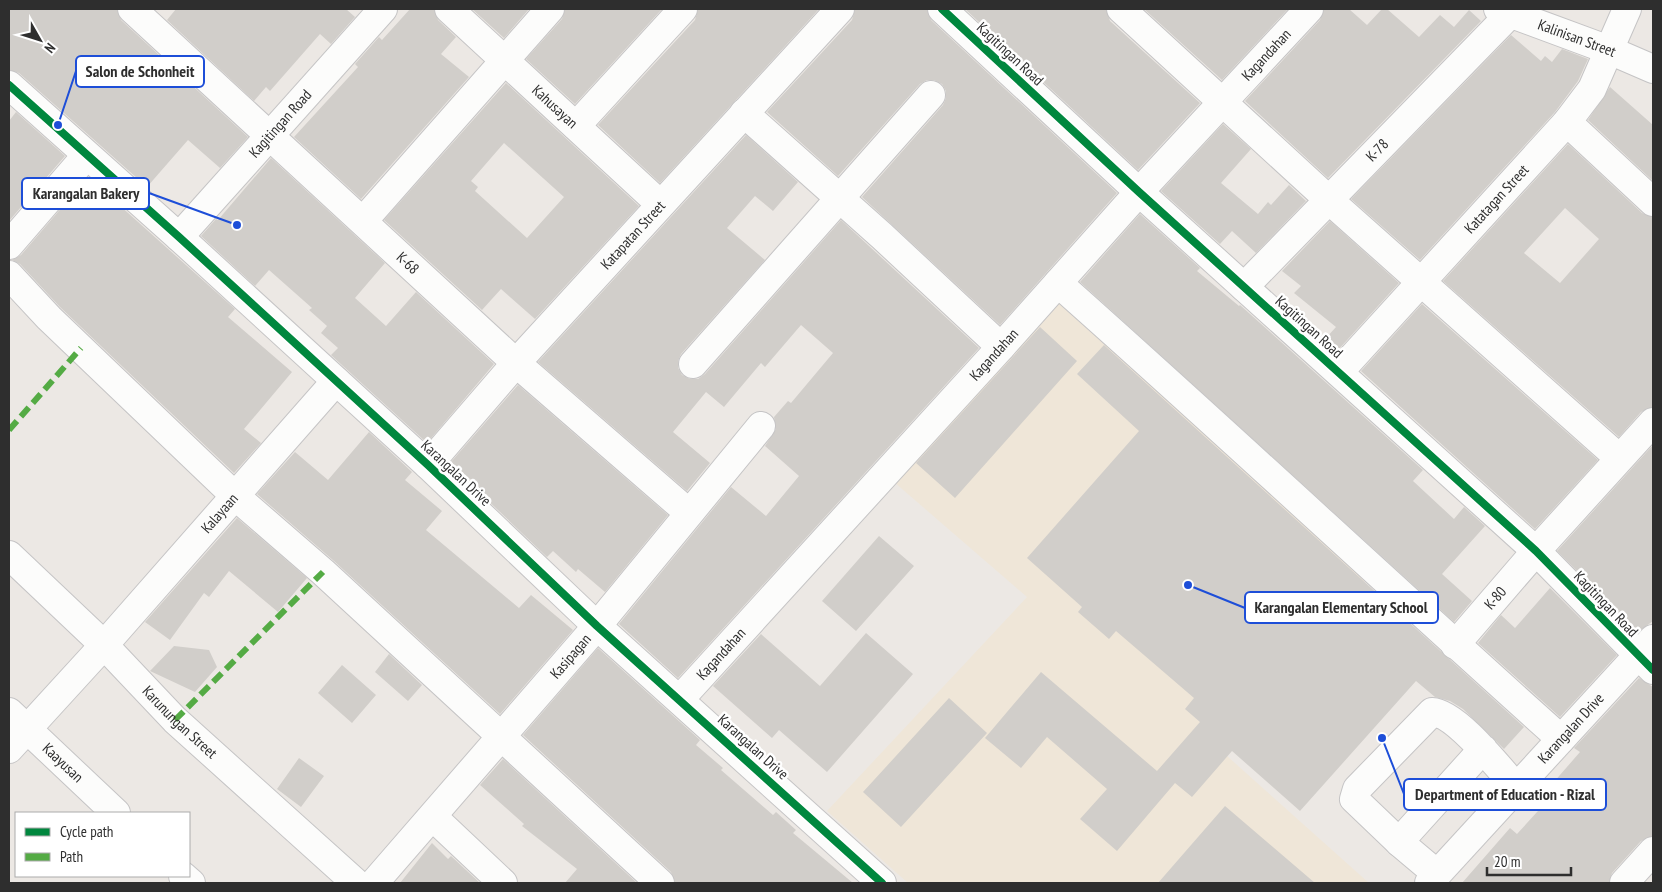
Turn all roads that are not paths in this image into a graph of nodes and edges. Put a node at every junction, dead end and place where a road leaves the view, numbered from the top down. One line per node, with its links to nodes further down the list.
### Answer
1 (132, 9): 21 (street, K-68)
2 (383, 9): 21 (street, Kagitingan Road)
3 (449, 9): 13 (street, Kahusayan)
4 (550, 9): 13 (street)
5 (684, 9): 20 (street)
6 (840, 9): 18 (street, Katapatan Street)
7 (942, 9): 23 (street, Kagitingan Road)
8 (1121, 9): 17 (street)
9 (1309, 9): 17 (street, Kagandahan)
10 (1626, 9): 12 (street, Katatagan Street)
11 (1504, 11): 12 (street, Kalinisan Street); 25 (street, K-78)
12 (1609, 50): 14 (street, Kalinisan Street); 19 (street, Katatagan Street)
13 (504, 59): 20 (street, Kahusayan); 28 (street)
14 (1653, 69)
15 (9, 85): 22 (street, Karangalan Drive)
16 (931, 95): 24 (street)
17 (1222, 102): 23 (street, Kagandahan); 25 (street)
18 (744, 113): 24 (street); 27 (street, Katapatan Street)
19 (1568, 122): 26 (street); 32 (street, Katatagan Street)
20 (576, 126): 27 (street, Kahusayan)
21 (272, 136): 28 (street, K-68); 29 (street, Kagitingan Road)
22 (86, 156): 29 (street, Karangalan Drive); 30 (street)
23 (1139, 192): 33 (street, Kagandahan); 34 (street, Kagitingan Road)
24 (839, 198): 35 (street); 37 (street)
25 (1329, 200): 32 (street); 34 (street, K-78)
26 (1653, 202)
27 (660, 204): 36 (street, Katapatan Street)
28 (363, 221): 36 (street, K-68)
29 (179, 237): 39 (street, Karangalan Drive)
30 (9, 245)
31 (9, 275): 44 (street)
32 (1421, 282): 38 (street, Katatagan Street); 42 (street)
33 (1058, 283): 35 (street, Kagandahan); 50 (street)
34 (1244, 287): 38 (street, Kagitingan Road)
35 (1001, 347): 52 (street, Kagandahan)
36 (516, 363): 43 (street, Katapatan Street); 45 (street, K-68)
37 (692, 364)
38 (1339, 372): 46 (street, Kagitingan Road)
39 (336, 381): 43 (street, Karangalan Drive); 44 (street, Kalayaan)
40 (1653, 422): 42 (street, K-80)
41 (761, 426): 45 (street, Kasipagan)
42 (1619, 458): 46 (street, K-80)
43 (428, 465): 48 (street, Karangalan Drive)
44 (234, 495): 49 (street, Kalayaan); 54 (street)
45 (689, 513): 48 (street, Kasipagan)
46 (1536, 551): 50 (street, K-80); 51 (street, Kagitingan Road)
47 (9, 555): 49 (street, Karunungan Street)
48 (597, 626): 52 (street, Karangalan Drive); 54 (street, Kasipagan)
49 (104, 645): 53 (street, Kalayaan); 63 (street, Karunungan Street)
50 (1455, 645): 55 (street)
51 (1648, 655): 55 (street, Karangalan Drive)
52 (680, 699): 67 (street, Karangalan Drive)
53 (15, 730): 58 (street, Kaayusan)
54 (502, 738): 59 (street, Kasipagan); 66 (street)
55 (1561, 739): 57 (street, Karangalan Drive)
56 (1483, 749): 57 (street); 60 (street); 60 (street)
57 (1516, 787): 62 (street, Karangalan Drive)
58 (115, 812)
59 (433, 817): 64 (street, Kasipagan); 65 (street)
60 (1399, 842): 62 (street)
61 (1653, 851): 68 (street)
62 (1433, 879)
63 (356, 883)
64 (374, 883)
65 (503, 883)
66 (660, 883)
67 (882, 883)
68 (1624, 883)

